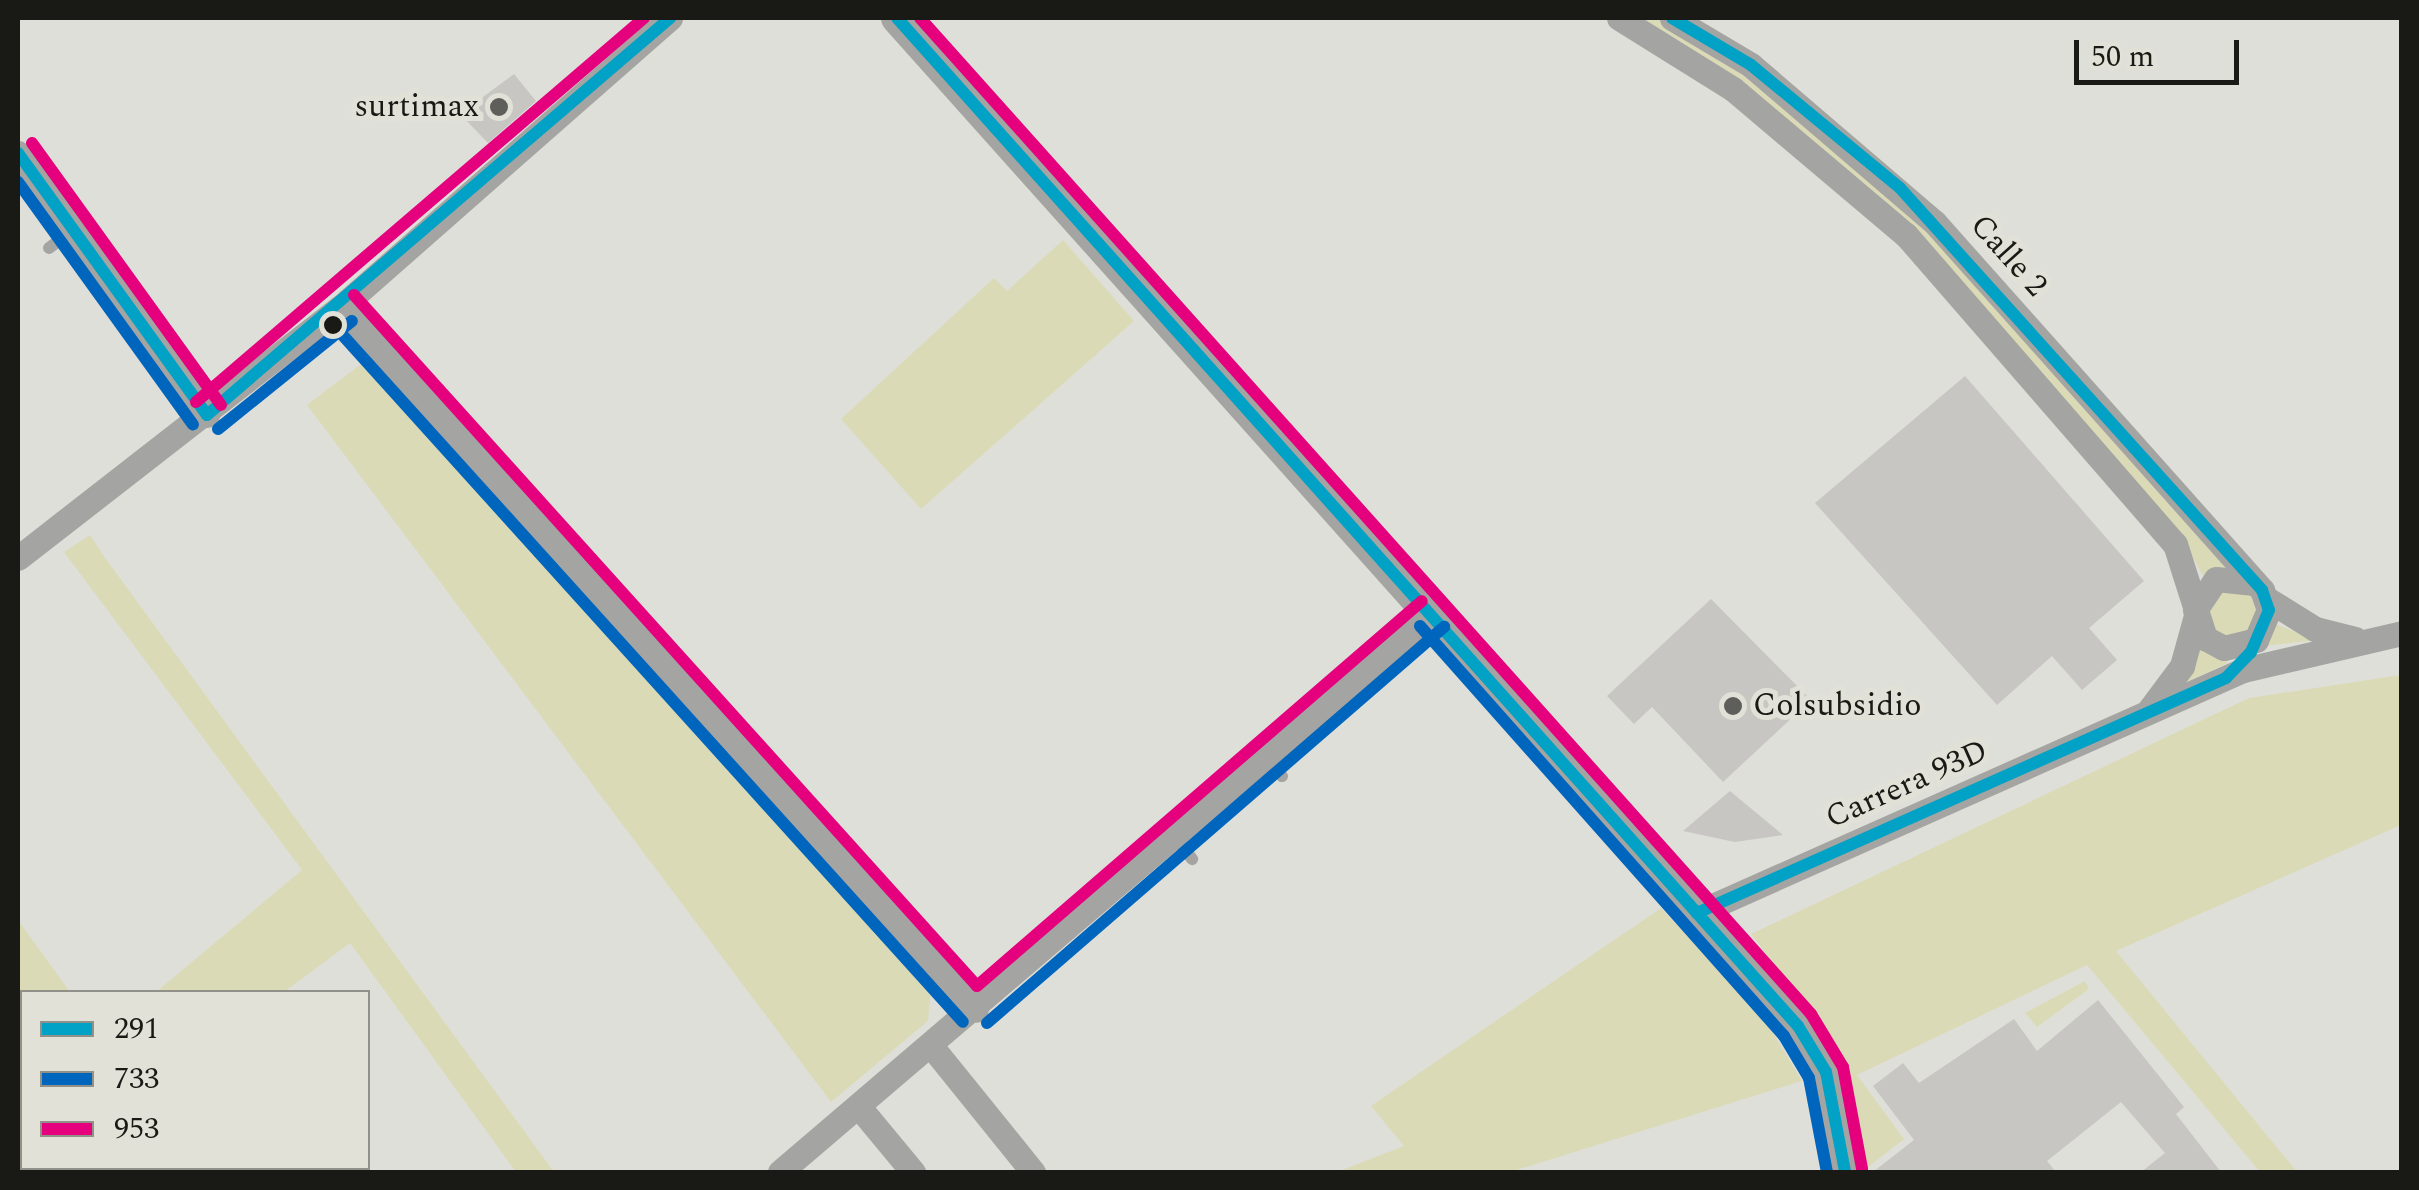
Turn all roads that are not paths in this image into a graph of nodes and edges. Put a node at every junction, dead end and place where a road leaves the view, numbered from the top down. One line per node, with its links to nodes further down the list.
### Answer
1 (670, 18): 8 (street)
2 (898, 18): 12 (street)
3 (1619, 18): 13 (street, Calle 2)
4 (1672, 18): 11 (street, Calle 2)
5 (18, 154): 6 (street)
6 (73, 230): 7 (lane); 9 (street)
7 (49, 248)
8 (342, 307): 9 (street); 19 (street)
9 (207, 415): 10 (street)
10 (18, 558)
11 (2260, 591): 13 (street); 15 (street); 16 (street, Carrera 93D)
12 (1433, 614): 18 (street); 19 (street)
13 (2195, 615): 16 (street); 17 (street, Carrera 93D)
14 (2402, 634): 15 (street)
15 (2370, 641): 16 (street)
16 (2249, 655): 17 (street, Carrera 93D)
17 (2143, 717): 18 (street, Carrera 93D)
18 (1698, 913): 25 (street)
19 (976, 1010): 20 (street)
20 (932, 1048): 21 (street); 24 (street)
21 (859, 1107): 22 (street); 23 (street)
22 (787, 1170)
23 (913, 1172)
24 (1033, 1172)
25 (1845, 1172)

